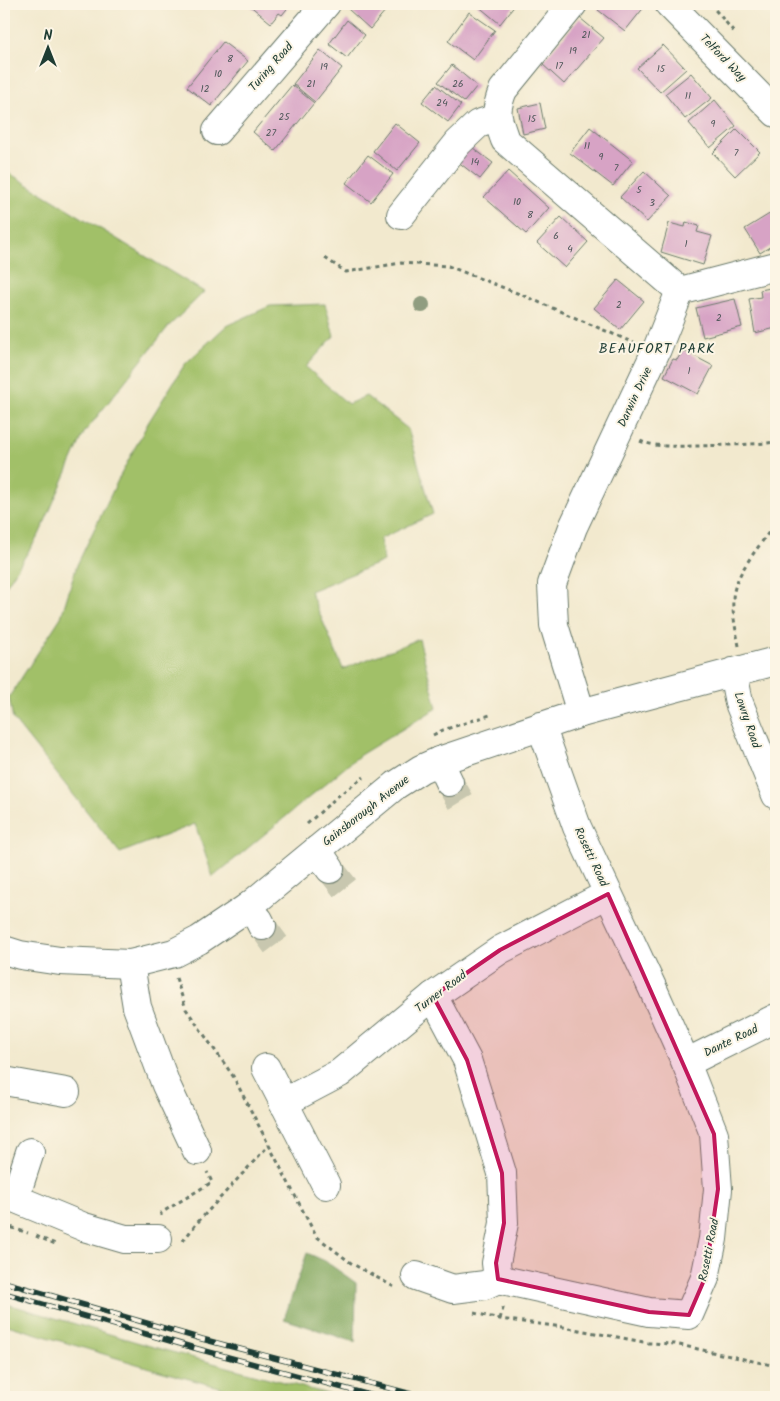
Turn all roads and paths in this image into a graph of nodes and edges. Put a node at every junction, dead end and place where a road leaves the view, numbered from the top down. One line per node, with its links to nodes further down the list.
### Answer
1 (324, 4): 6 (street, Turing Road)
2 (573, 4): 5 (street)
3 (669, 4): 4 (street, Telford Way)
4 (776, 113)
5 (497, 118): 7 (street); 10 (street)
6 (217, 131)
7 (401, 215)
8 (325, 258): 11 (path)
9 (776, 266): 10 (street)
10 (680, 291): 11 (street, Darwin Drive)
11 (655, 352): 12 (street, Darwin Drive)
12 (618, 433): 13 (path); 18 (street, Darwin Drive)
13 (776, 442)
14 (776, 521): 16 (path)
15 (776, 661): 16 (street, Gainsborough Avenue)
16 (736, 662): 18 (street, Gainsborough Avenue); 22 (street, Lowry Road)
17 (497, 713): 20 (path)
18 (581, 713): 19 (street, Gainsborough Avenue)
19 (541, 726): 20 (street, Gainsborough Avenue); 24 (street, Rosetti Road)
20 (439, 760): 23 (street, Gainsborough Avenue)
21 (368, 774): 23 (path)
22 (776, 795)
23 (316, 849): 26 (street, Gainsborough Avenue)
24 (608, 894): 27 (street, Turner Road); 29 (street, Rosetti Road)
25 (4, 950): 26 (street, Gainsborough Avenue)
26 (130, 964): 34 (street)
27 (433, 996): 33 (street, Turner Road); 40 (street)
28 (776, 1018): 29 (street, Dante Road)
29 (686, 1063): 40 (street, Rosetti Road)
30 (266, 1068): 33 (street)
31 (4, 1081): 32 (street)
32 (66, 1092)
33 (283, 1103): 36 (street)
34 (197, 1151): 38 (path)
35 (30, 1152): 37 (street)
36 (326, 1185)
37 (20, 1200): 38 (street)
38 (158, 1239)
39 (416, 1276): 40 (street)
40 (498, 1279)
41 (500, 1319): 42 (path)
42 (776, 1366)

